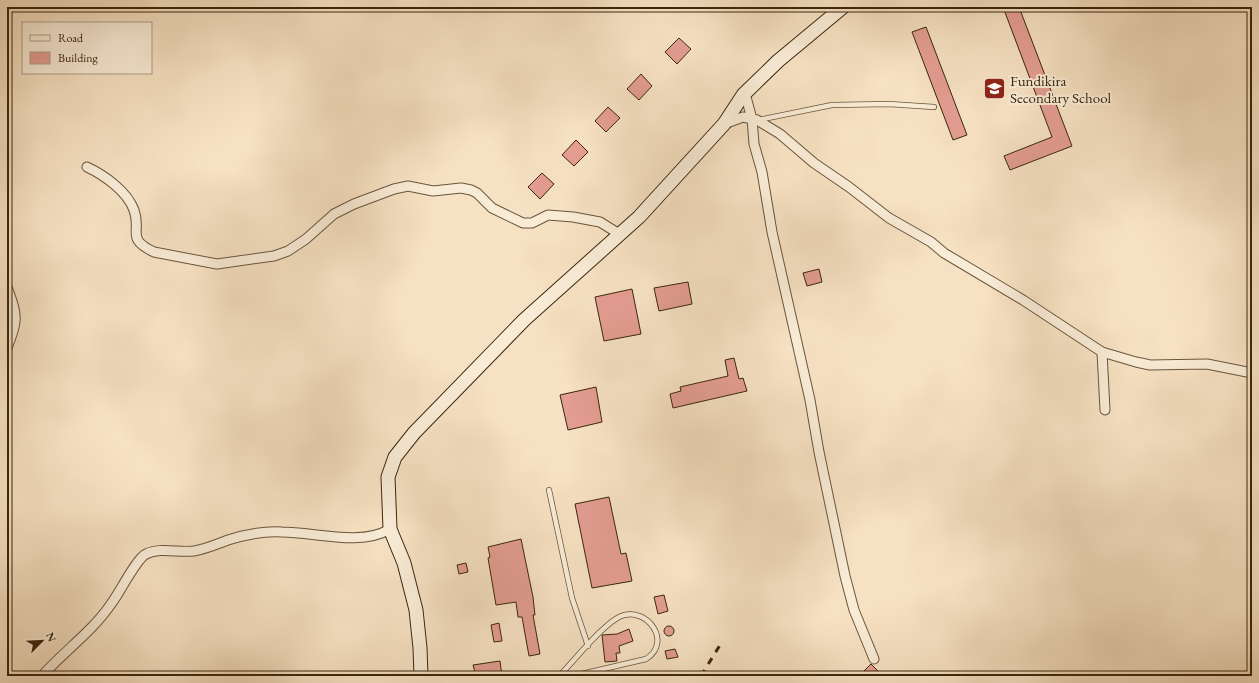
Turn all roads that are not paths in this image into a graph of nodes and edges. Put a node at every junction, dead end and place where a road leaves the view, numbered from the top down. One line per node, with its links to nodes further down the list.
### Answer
1 (843, 7): 2 (street)
2 (744, 95): 4 (street); 5 (street)
3 (934, 107): 4 (lane)
4 (754, 120): 5 (street); 10 (street); 16 (street)
5 (724, 124): 7 (street)
6 (87, 167): 7 (street)
7 (621, 235): 14 (street)
8 (7, 287): 9 (street)
9 (7, 348)
10 (1102, 352): 11 (street); 12 (street)
11 (1252, 374)
12 (1105, 410)
13 (548, 490): 15 (lane)
14 (390, 529): 17 (street); 18 (street)
15 (588, 646): 19 (lane); 20 (lane)
16 (874, 659)
17 (42, 676)
18 (421, 676)
19 (559, 676)
20 (573, 676)

